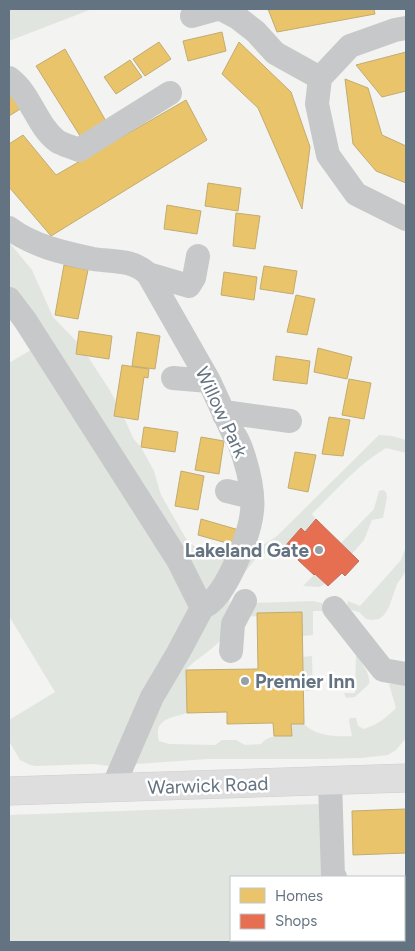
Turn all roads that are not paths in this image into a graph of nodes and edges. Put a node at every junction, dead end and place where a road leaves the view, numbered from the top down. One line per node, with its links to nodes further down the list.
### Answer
1 (217, 9): 3 (street)
2 (221, 9): 6 (street)
3 (192, 16)
4 (398, 22): 6 (street)
5 (9, 78): 7 (street)
6 (320, 78): 8 (street)
7 (170, 93)
8 (406, 219)
9 (9, 228): 11 (street)
10 (198, 256): 11 (street)
11 (148, 274): 14 (street, Willow Park)
12 (9, 299): 20 (street)
13 (173, 378): 14 (street)
14 (209, 380): 15 (street, Willow Park)
15 (224, 415): 16 (street); 18 (street, Willow Park)
16 (290, 421)
17 (227, 491): 18 (street)
18 (252, 497): 20 (street, Willow Park)
19 (245, 601): 22 (street)
20 (202, 608): 26 (street, Willow Park)
21 (334, 608): 23 (street)
22 (231, 651)
23 (406, 674)
24 (406, 778): 25 (main road, Warwick Road)
25 (330, 780): 26 (main road, Warwick Road); 28 (street)
26 (113, 787): 27 (main road, Warwick Road)
27 (9, 790)
28 (333, 876)

